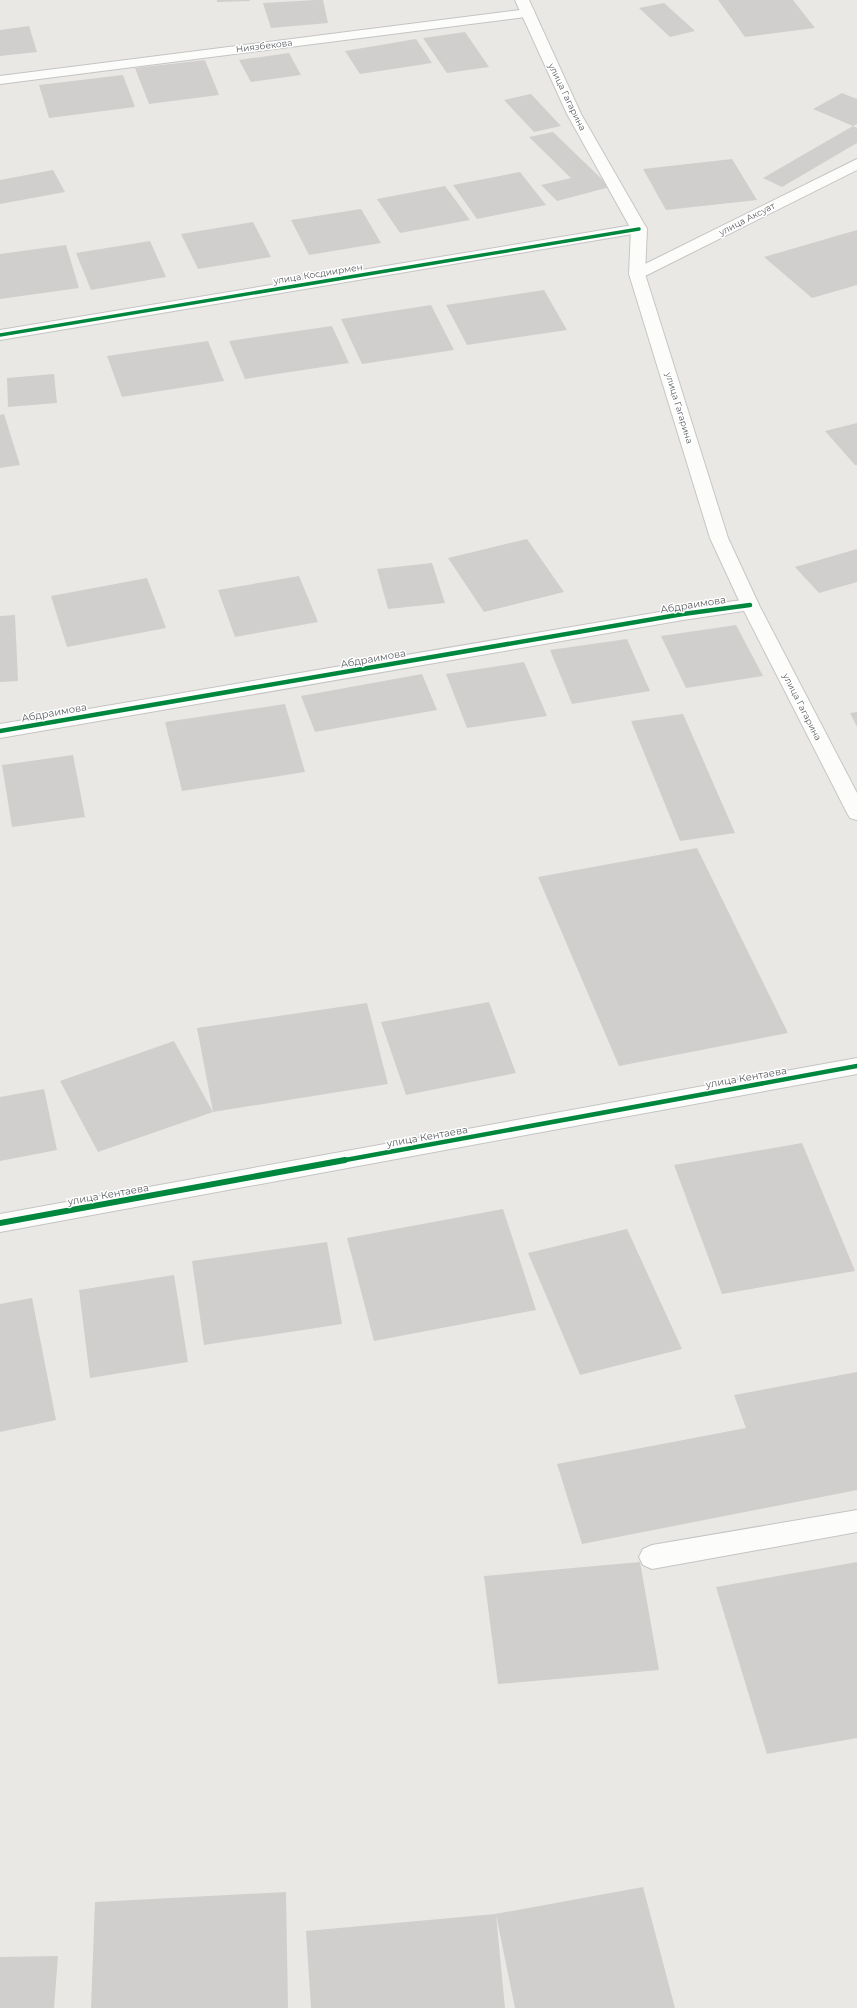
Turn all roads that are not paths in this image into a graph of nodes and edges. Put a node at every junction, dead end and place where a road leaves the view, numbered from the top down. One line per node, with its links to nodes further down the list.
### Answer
1 (525, 6): 2 (street, Ниязбекова); 4 (street, улица Гагарина)
2 (0, 80)
3 (857, 164): 5 (street, улица Аксуат)
4 (639, 229): 5 (street, улица Гагарина); 6 (street, улица Косдиирмен)
5 (637, 274): 7 (street, улица Гагарина)
6 (0, 335)
7 (750, 605): 8 (street, Абдраимова); 9 (street, улица Гагарина)
8 (0, 730)
9 (857, 813)
10 (857, 1066): 11 (street, улица Кентаева)
11 (0, 1223)
12 (857, 1521): 13 (street)
13 (652, 1557)

